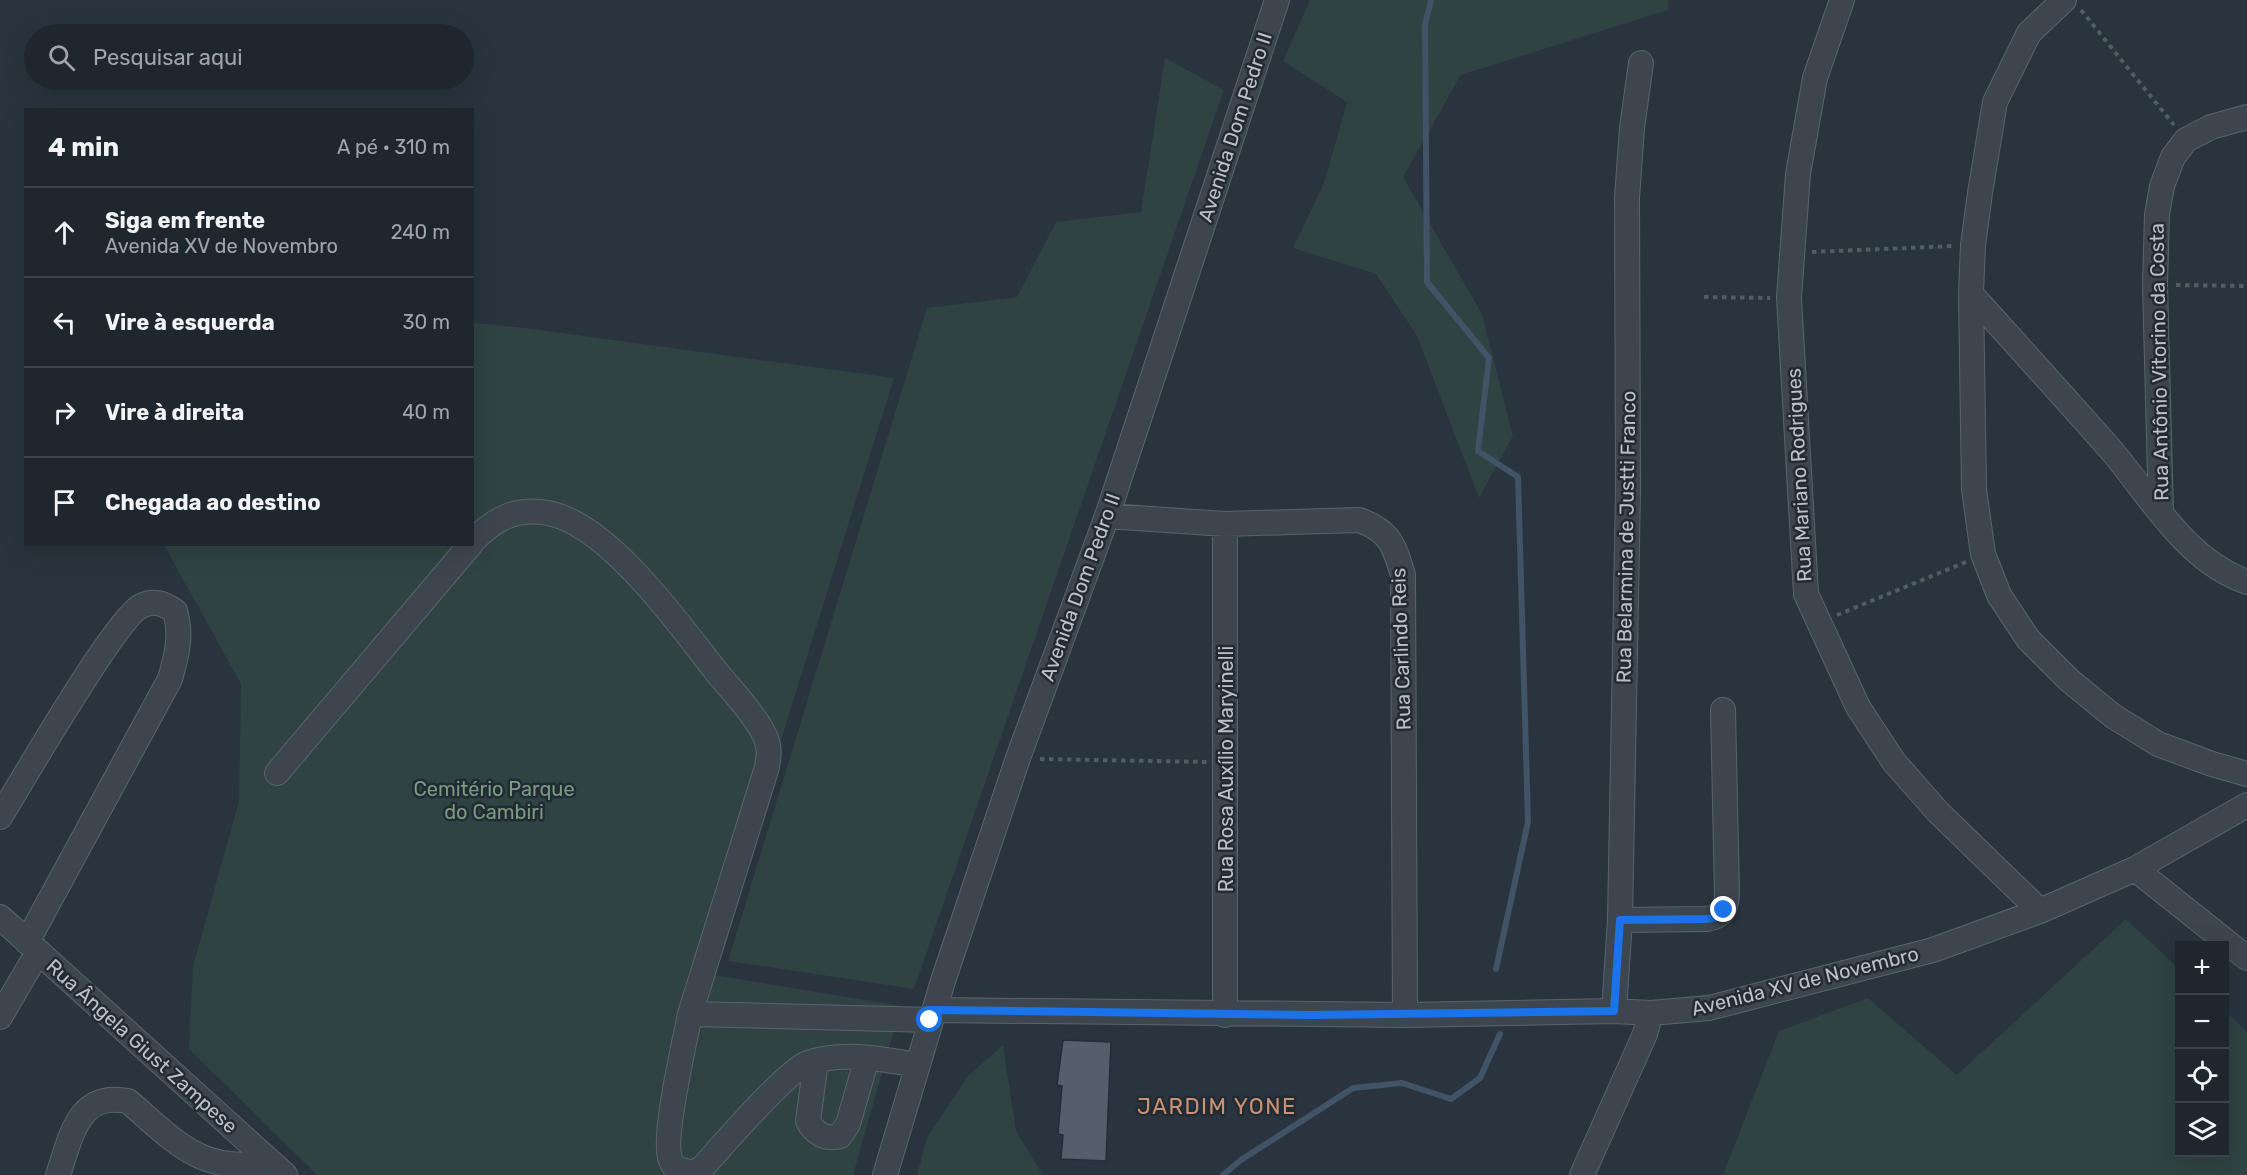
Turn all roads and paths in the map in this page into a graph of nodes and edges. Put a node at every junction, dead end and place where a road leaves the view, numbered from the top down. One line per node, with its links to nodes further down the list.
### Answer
1 (1276, 0): 15 (street, Avenida Dom Pedro II)
2 (1842, 0): 8 (street, Rua Mariano Rodrigues)
3 (2072, 4): 6 (path); 7 (street)
4 (1641, 63): 32 (street, Rua Belarmina de Justti Franco)
5 (2247, 117): 6 (street)
6 (2186, 140): 9 (street, Rua Antônio Vitorino da Costa)
7 (1973, 245): 8 (path); 11 (street)
8 (1792, 252): 13 (street, Rua Mariano Rodrigues)
9 (2155, 285): 10 (path); 14 (street, Rua Antônio Vitorino da Costa)
10 (2247, 286)
11 (1971, 294): 14 (street); 19 (street)
12 (1704, 297): 13 (path)
13 (1789, 298): 21 (street, Rua Mariano Rodrigues)
14 (2161, 513): 20 (street)
15 (1107, 516): 16 (street, Rua Carlindo Reis); 23 (street, Avenida Dom Pedro II)
16 (1225, 524): 24 (street, Rua Rosa Auxílio Maryinelli); 42 (street, Rua Carlindo Reis)
17 (474, 542): 39 (street)
18 (470, 546): 25 (street)
19 (1983, 555): 21 (path); 26 (street)
20 (2247, 582)
21 (1818, 623): 30 (street, Rua Mariano Rodrigues)
22 (1723, 710): 32 (street)
23 (1018, 758): 24 (path); 35 (street, Avenida Dom Pedro II)
24 (1227, 762): 41 (street, Rua Rosa Auxílio Maryinelli)
25 (277, 773)
26 (2247, 774)
27 (2247, 805): 29 (street, Avenida XV de Novembro)
28 (0, 817): 33 (street)
29 (2135, 869): 30 (street, Avenida XV de Novembro); 34 (street)
30 (2040, 911): 38 (street, Avenida XV de Novembro)
31 (0, 917): 33 (street, Rua Ângela Giust Zampese)
32 (1620, 920): 37 (street, Rua Belarmina de Justti Franco)
33 (33, 947): 43 (street); 49 (street, Rua Ângela Giust Zampese)
34 (2247, 958)
35 (943, 981): 36 (street); 40 (street, Avenida Dom Pedro II)
36 (967, 1011): 40 (street, Avenida XV de Novembro); 41 (street, Avenida XV de Novembro)
37 (1614, 1011): 38 (street, Avenida XV de Novembro); 42 (street, Avenida XV de Novembro)
38 (1651, 1013): 52 (street)
39 (690, 1014): 40 (street, Avenida XV de Novembro); 47 (street)
40 (932, 1015): 46 (street, Avenida Dom Pedro II)
41 (1225, 1015): 42 (street, Avenida XV de Novembro)
42 (1405, 1015)
43 (0, 1017)
44 (867, 1058): 45 (street); 46 (street); 48 (street)
45 (816, 1061): 47 (street); 48 (street)
46 (917, 1065): 51 (street, Avenida Dom Pedro II)
47 (770, 1095): 48 (street)
48 (808, 1108)
49 (278, 1168): 50 (street)
50 (58, 1175)
51 (885, 1175)
52 (1582, 1175)

